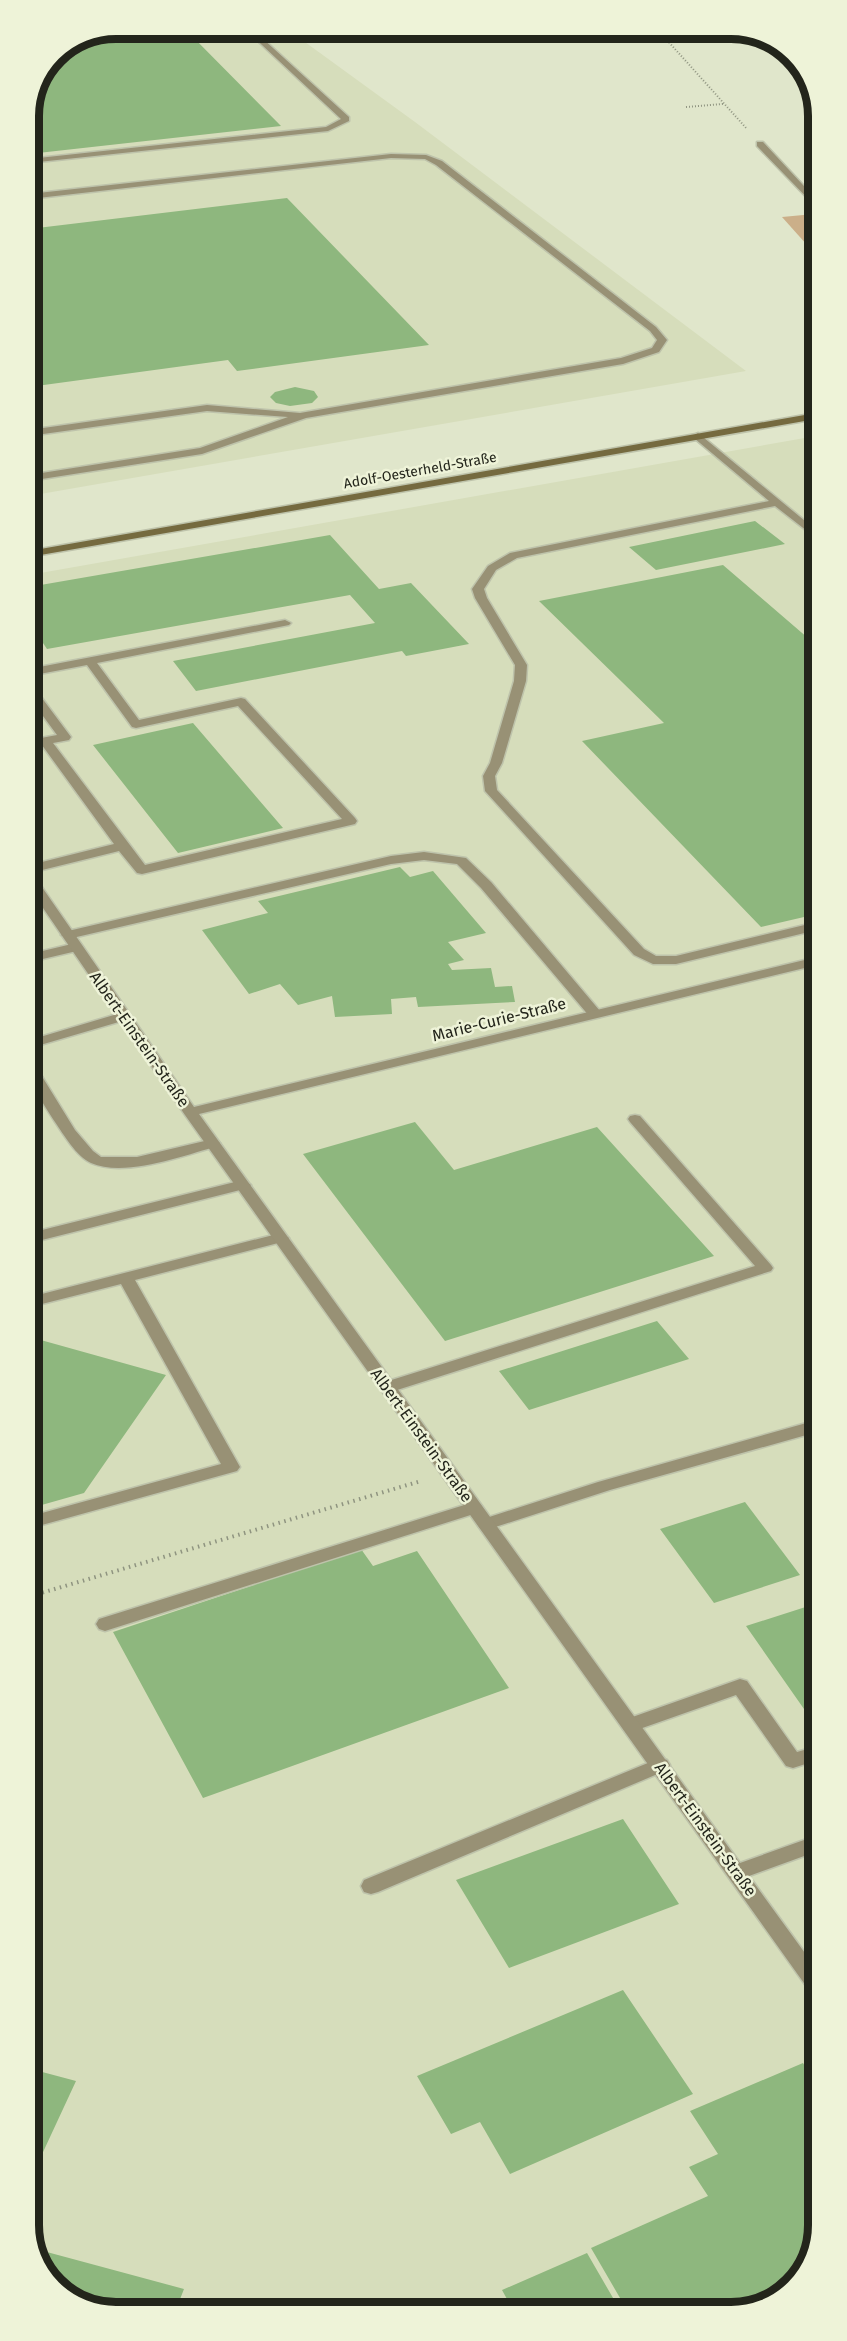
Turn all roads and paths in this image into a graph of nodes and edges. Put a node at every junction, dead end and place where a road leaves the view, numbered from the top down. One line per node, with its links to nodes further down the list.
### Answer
1 (260, 39): 6 (street)
2 (666, 39): 3 (path)
3 (724, 104): 4 (path); 5 (path)
4 (686, 107)
5 (760, 144): 8 (street)
6 (39, 160)
7 (39, 196): 9 (street)
8 (808, 196)
9 (304, 415): 11 (street); 13 (street)
10 (808, 417): 12 (street, Adolf-Oesterheld-Straße)
11 (39, 432)
12 (698, 436): 14 (street); 16 (street, Adolf-Oesterheld-Straße)
13 (39, 476)
14 (777, 502): 15 (street); 24 (street)
15 (808, 528)
16 (39, 552)
17 (285, 623): 18 (street)
18 (90, 661): 19 (street); 21 (street)
19 (39, 671)
20 (39, 702): 21 (street)
21 (122, 846): 22 (street)
22 (39, 867)
23 (39, 893): 25 (street, Albert-Einstein-Straße)
24 (808, 928)
25 (72, 941): 26 (street); 28 (street); 29 (street, Albert-Einstein-Straße)
26 (39, 954)
27 (808, 963): 28 (street, Marie-Curie-Straße)
28 (595, 1014): 32 (street, Marie-Curie-Straße)
29 (124, 1016): 30 (street); 32 (street, Albert-Einstein-Straße)
30 (39, 1041)
31 (39, 1082): 34 (street)
32 (190, 1112): 34 (street, Albert-Einstein-Straße)
33 (635, 1119): 40 (street)
34 (213, 1143): 35 (street, Albert-Einstein-Straße)
35 (243, 1185): 36 (street); 37 (street, Albert-Einstein-Straße)
36 (39, 1236)
37 (281, 1238): 38 (street); 40 (street, Albert-Einstein-Straße)
38 (126, 1278): 39 (street); 44 (street)
39 (39, 1300)
40 (388, 1387): 42 (street, Albert-Einstein-Straße)
41 (808, 1429): 45 (street)
42 (450, 1472): 43 (street, Albert-Einstein-Straße); 46 (path)
43 (474, 1508): 45 (street, Albert-Einstein-Straße); 47 (street)
44 (39, 1520)
45 (486, 1524): 48 (street, Albert-Einstein-Straße)
46 (39, 1594)
47 (105, 1624)
48 (631, 1725): 49 (street); 50 (street, Albert-Einstein-Straße)
49 (808, 1756)
50 (660, 1765): 52 (street, Albert-Einstein-Straße); 53 (street)
51 (808, 1847): 52 (street)
52 (737, 1872): 54 (street, Albert-Einstein-Straße)
53 (371, 1886)
54 (808, 1968)

